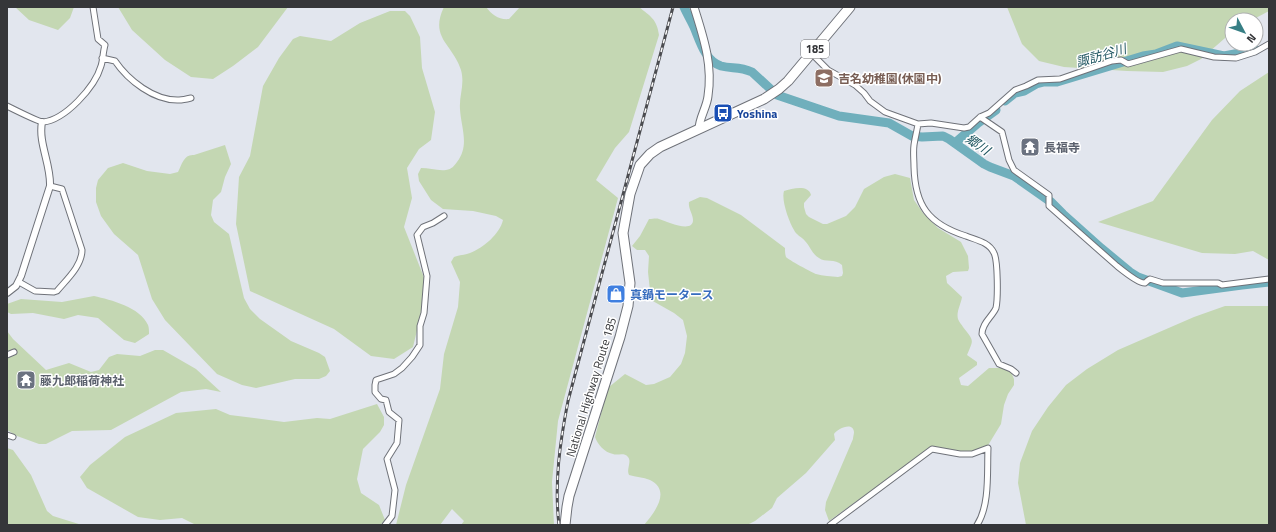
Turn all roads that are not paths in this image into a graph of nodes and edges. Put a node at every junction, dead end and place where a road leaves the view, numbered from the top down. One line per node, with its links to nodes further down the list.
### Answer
1 (93, 7): 6 (street)
2 (694, 7): 12 (main road)
3 (850, 7): 5 (highway, National Highway Route 185 / 185)
4 (1269, 44): 9 (street)
5 (811, 53): 11 (street); 12 (highway, National Highway Route 185 / 185)
6 (102, 58): 7 (street); 10 (street)
7 (191, 98)
8 (7, 106): 10 (street)
9 (983, 118): 11 (street); 15 (street)
10 (42, 122): 13 (street)
11 (918, 124): 20 (street)
12 (699, 128): 24 (highway, National Highway Route 185 / 185)
13 (50, 186): 16 (street); 16 (street)
14 (444, 216): 23 (street)
15 (1269, 279)
16 (19, 282): 17 (street)
17 (7, 293)
18 (14, 352): 19 (street)
19 (7, 355)
20 (1016, 373)
21 (7, 434): 22 (street)
22 (13, 437)
23 (385, 525)
24 (565, 525)
25 (830, 525): 26 (street)
26 (977, 525)

